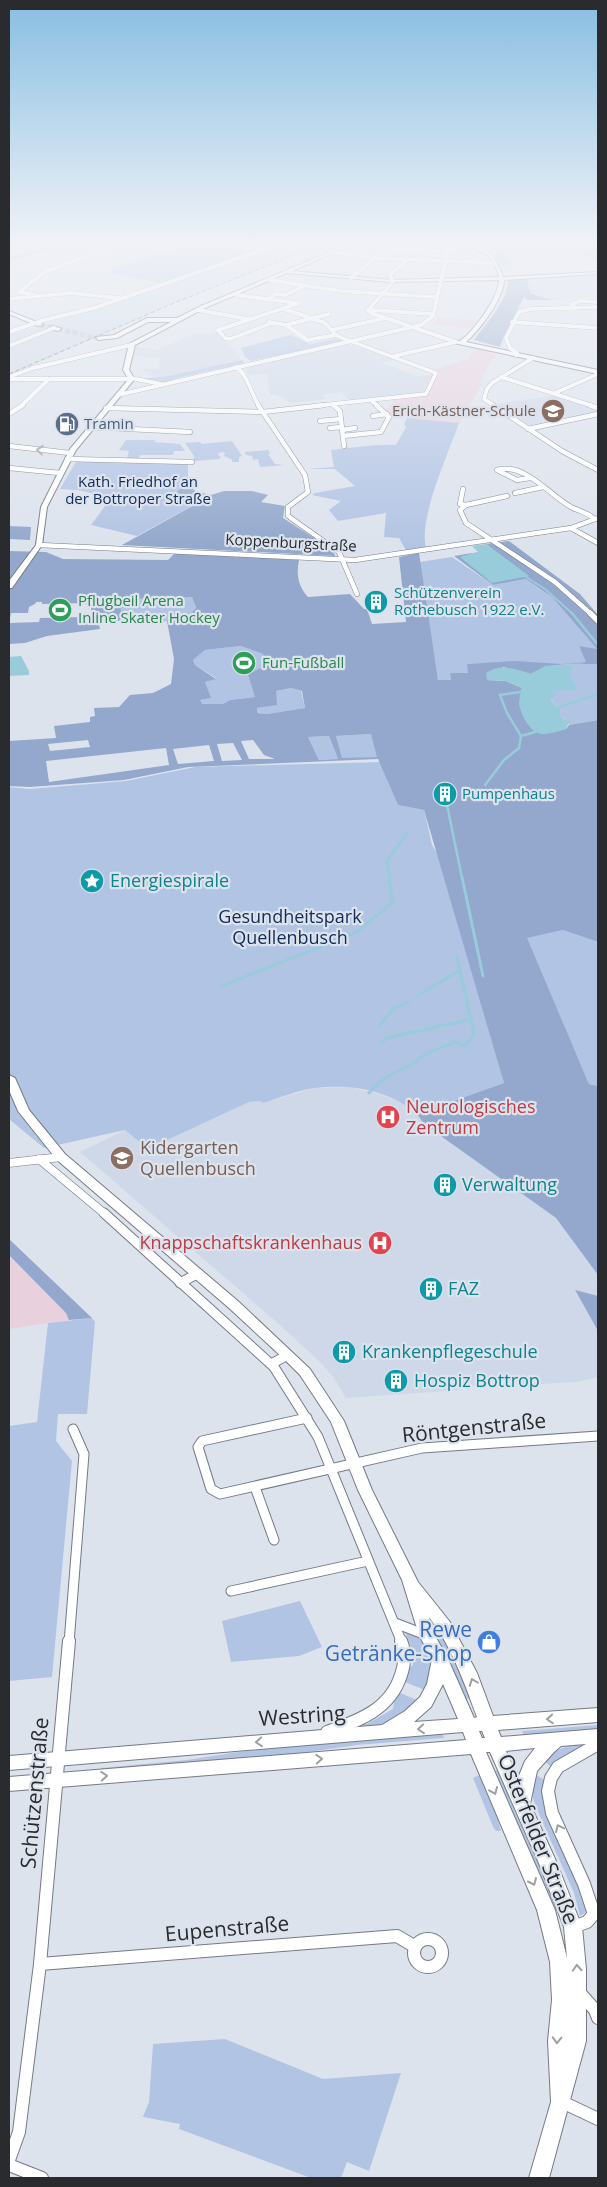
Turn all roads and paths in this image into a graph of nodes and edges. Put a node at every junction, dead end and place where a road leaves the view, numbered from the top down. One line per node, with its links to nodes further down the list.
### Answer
1 (131, 345): 13 (street); 14 (main road)
2 (334, 345): 10 (street)
3 (363, 345): 8 (street)
4 (451, 345): 8 (street)
5 (471, 345): 7 (main road)
6 (509, 345): 7 (street)
7 (513, 354): 9 (main road)
8 (394, 356): 19 (street)
9 (533, 358): 11 (main road); 12 (street)
10 (236, 367): 16 (street); 23 (street)
11 (598, 373): 17 (street)
12 (501, 377): 17 (street); 34 (street)
13 (9, 378): 15 (street)
14 (131, 378): 15 (street); 16 (street); 18 (main road)
15 (49, 379): 24 (street)
16 (163, 384): 18 (street)
17 (555, 394): 22 (street)
18 (118, 395): 21 (main road)
19 (372, 401): 20 (street); 25 (street)
20 (333, 405): 23 (street); 28 (street)
21 (106, 408): 23 (street); 30 (main road)
22 (598, 408)
23 (263, 412): 57 (street)
24 (9, 414)
25 (387, 414): 27 (street); 36 (street)
26 (598, 414): 34 (street)
27 (373, 416)
28 (341, 419): 29 (street); 32 (street)
29 (320, 421)
30 (89, 427): 35 (street); 39 (main road)
31 (330, 428): 32 (street)
32 (342, 428): 33 (street); 36 (street)
33 (356, 428)
34 (528, 429): 42 (street)
35 (190, 432)
36 (343, 436): 38 (street)
37 (9, 446): 39 (street, one-way to 37)
38 (344, 446)
39 (69, 456): 40 (street); 45 (main road)
40 (192, 462)
41 (598, 464): 42 (street)
42 (590, 465): 44 (street)
43 (9, 468): 45 (street)
44 (598, 470)
45 (60, 473): 56 (main road)
46 (530, 478): 46 (street); 47 (street)
47 (543, 487): 49 (street); 52 (street)
48 (463, 489): 51 (street)
49 (515, 493)
50 (508, 496): 51 (street)
51 (466, 505): 54 (street)
52 (597, 519): 53 (street, Koppenburgstraße)
53 (571, 528): 54 (street, Koppenburgstraße); 55 (street)
54 (491, 540): 57 (street, Koppenburgstraße); 60 (street)
55 (598, 543)
56 (39, 545): 57 (street, Koppenburgstraße); 58 (main road)
57 (342, 559): 59 (street)
58 (9, 586)
59 (357, 594)
60 (598, 621)
61 (9, 1078): 62 (main road, Osterfelder Straße)
62 (61, 1157): 63 (street); 65 (main road, Osterfelder Straße)
63 (39, 1159): 64 (street); 66 (street)
64 (9, 1163)
65 (197, 1274): 66 (street); 67 (main road, Osterfelder Straße)
66 (180, 1283): 68 (street)
67 (288, 1355): 68 (street); 72 (main road, Osterfelder Straße)
68 (272, 1364): 69 (street)
69 (307, 1418): 73 (street); 74 (street)
70 (73, 1430): 92 (street, Schützenstraße)
71 (598, 1436): 72 (street, Röntgenstraße)
72 (354, 1464): 73 (street); 77 (main road, Osterfelder Straße)
73 (332, 1470): 74 (street); 76 (street)
74 (255, 1487): 75 (street)
75 (274, 1540)
76 (368, 1561): 78 (street); 79 (street)
77 (410, 1580): 80 (main road, Osterfelder Straße); 83 (main road, Osterfelder Straße, one-way to 77)
78 (232, 1591)
79 (395, 1623): 80 (street); 86 (street)
80 (427, 1635): 81 (main road, Osterfelder Straße)
81 (440, 1659): 84 (main road, Osterfelder Straße); 85 (main road)
82 (598, 1715): 83 (main road, Westring, one-way to 83)
83 (488, 1724): 84 (main road, Westring); 89 (main road, Osterfelder Straße)
84 (469, 1725): 85 (main road, Westring, one-way to 85); 91 (main road, Osterfelder Straße)
85 (381, 1733): 86 (main road, Westring)
86 (315, 1736): 92 (main road, Westring, one-way to 92)
87 (598, 1736): 88 (main road)
88 (559, 1739): 89 (main road); 96 (main road)
89 (495, 1744): 91 (main road); 96 (main road, Osterfelder Straße)
90 (598, 1744): 97 (street, Osterfelder Straße, one-way to 90)
91 (475, 1746): 94 (main road, one-way to 91); 102 (main road, Osterfelder Straße, one-way to 102)
92 (59, 1759): 93 (main road, Westring); 94 (street, Schützenstraße)
93 (9, 1763)
94 (56, 1780): 95 (main road); 99 (street, Schützenstraße)
95 (9, 1784)
96 (521, 1806): 97 (main road, Osterfelder Straße)
97 (573, 1927): 100 (main road, Osterfelder Straße, one-way to 97)
98 (414, 1946): 99 (street, Eupenstraße)
99 (40, 1964): 104 (street, Schützenstraße)
100 (578, 1990): 101 (street); 102 (main road, Osterfelder Straße)
101 (598, 2018)
102 (560, 2101): 103 (street); 107 (main road, Osterfelder Straße)
103 (598, 2119)
104 (9, 2160)
105 (9, 2165): 106 (street)
106 (42, 2178)
107 (539, 2178)

